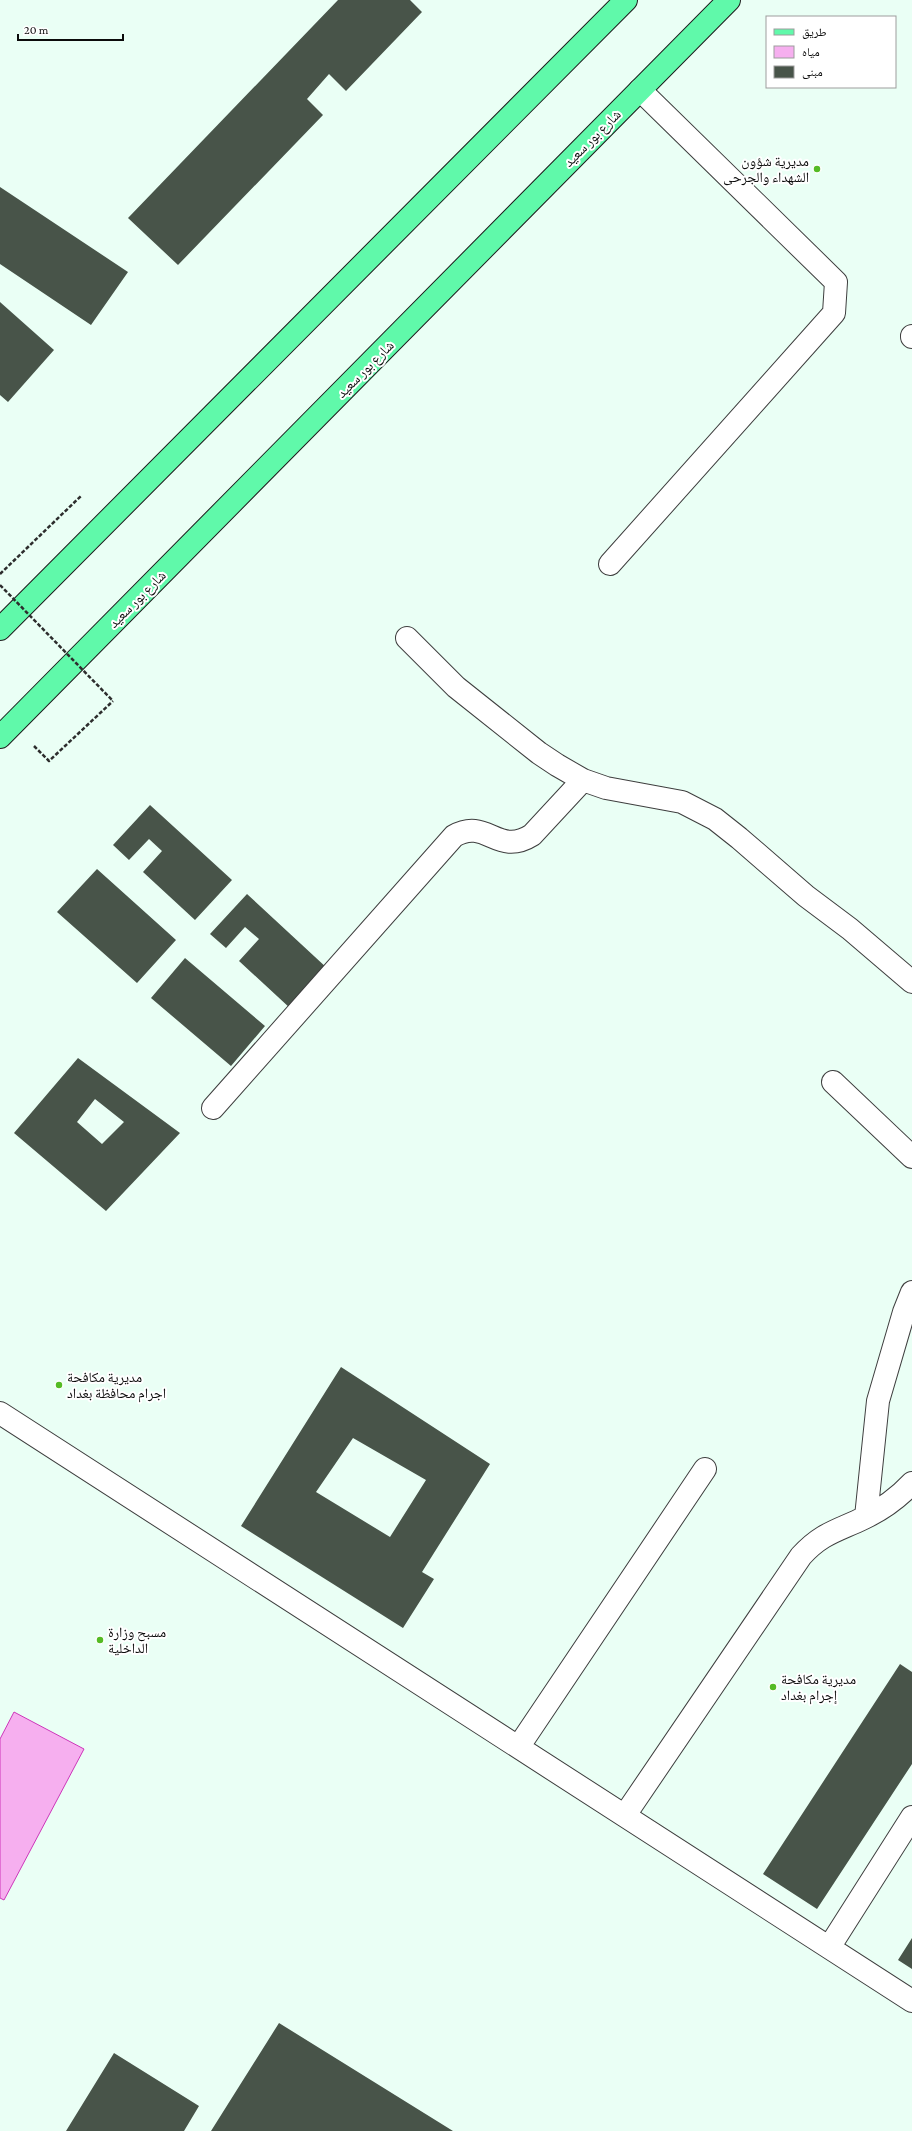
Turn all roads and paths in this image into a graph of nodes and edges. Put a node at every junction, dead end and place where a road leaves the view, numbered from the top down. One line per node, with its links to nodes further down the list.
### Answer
1 (626, 0): 8 (main road)
2 (729, 0): 3 (main road, شارع بور سعيد)
3 (640, 90): 5 (street); 10 (main road, شارع بور سعيد)
4 (82, 495): 6 (path)
5 (610, 564)
6 (0, 574)
7 (0, 585): 11 (path, bridge)
8 (0, 630)
9 (407, 638): 12 (street)
10 (0, 737)
11 (49, 761)
12 (583, 780): 13 (street); 15 (street)
13 (912, 982)
14 (834, 1082): 16 (street)
15 (213, 1108)
16 (912, 1157)
17 (912, 1292): 21 (street)
18 (0, 1413): 22 (street)
19 (705, 1469): 22 (street)
20 (912, 1483): 21 (street)
21 (866, 1517): 23 (street)
22 (519, 1746): 23 (street)
23 (625, 1814): 25 (street)
24 (912, 1817): 25 (street)
25 (830, 1946): 26 (street)
26 (912, 2001)

